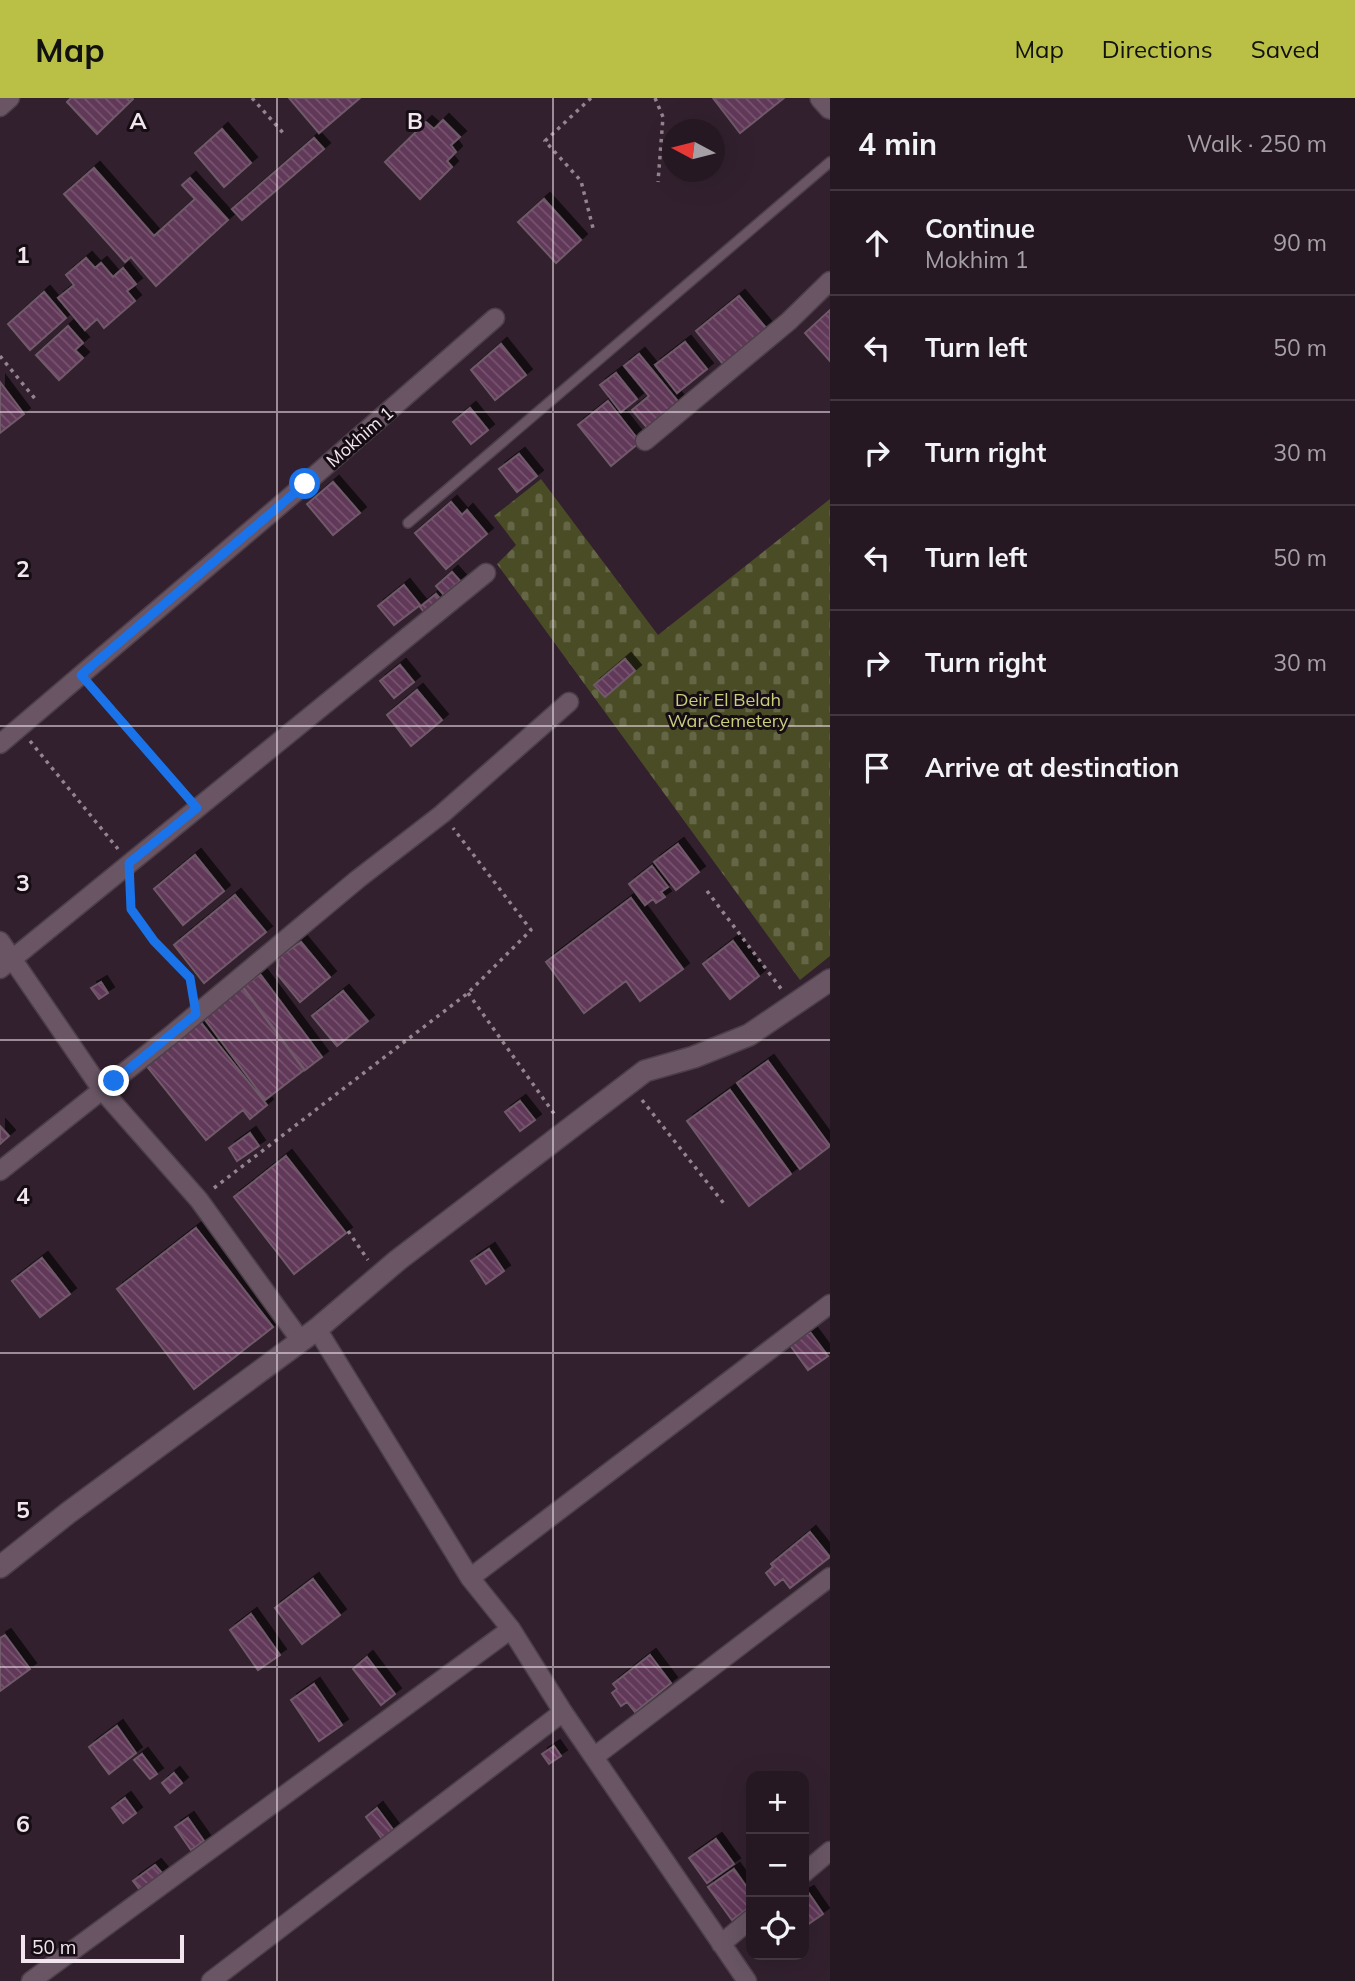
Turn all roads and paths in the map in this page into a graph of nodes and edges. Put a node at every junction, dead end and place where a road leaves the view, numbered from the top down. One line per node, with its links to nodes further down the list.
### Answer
1 (10, 98): 6 (street)
2 (252, 98): 8 (path)
3 (591, 98): 11 (path)
4 (655, 98): 10 (path)
5 (821, 98): 7 (street)
6 (0, 107)
7 (830, 108)
8 (285, 135)
9 (830, 162): 17 (lane)
10 (658, 182)
11 (593, 228)
12 (830, 281): 16 (street)
13 (495, 318): 19 (street, Mokhim 1)
14 (0, 356): 15 (path)
15 (36, 400)
16 (645, 441)
17 (408, 523)
18 (486, 573): 23 (street)
19 (81, 675): 21 (street, Mokhim 1); 23 (path)
20 (569, 702): 24 (street)
21 (19, 728): 22 (street, Mokhim 1); 25 (path)
22 (0, 744)
23 (197, 808): 25 (street)
24 (442, 814): 30 (path); 32 (street)
25 (129, 863): 28 (street); 32 (path)
26 (707, 891): 31 (path)
27 (0, 941): 28 (street)
28 (6, 964): 34 (street)
29 (830, 980): 31 (street)
30 (468, 993): 35 (path); 37 (path)
31 (794, 1006): 33 (street)
32 (196, 1014): 34 (street)
33 (629, 1083): 35 (street); 38 (path)
34 (102, 1090): 36 (street); 37 (street)
35 (567, 1131): 40 (street)
36 (0, 1171)
37 (199, 1200): 42 (street)
38 (725, 1205)
39 (348, 1231): 40 (path)
40 (379, 1277): 42 (street)
41 (830, 1304): 45 (street)
42 (309, 1335): 43 (street); 45 (street)
43 (0, 1567)
44 (830, 1577): 48 (street)
45 (470, 1578): 46 (street)
46 (511, 1629): 47 (street); 53 (street)
47 (563, 1712): 48 (street); 54 (street)
48 (594, 1757): 52 (street)
49 (830, 1851): 50 (street)
50 (809, 1869)
51 (746, 1923): 52 (street)
52 (721, 1944): 55 (street)
53 (31, 1981)
54 (211, 1981)
55 (747, 1981)

